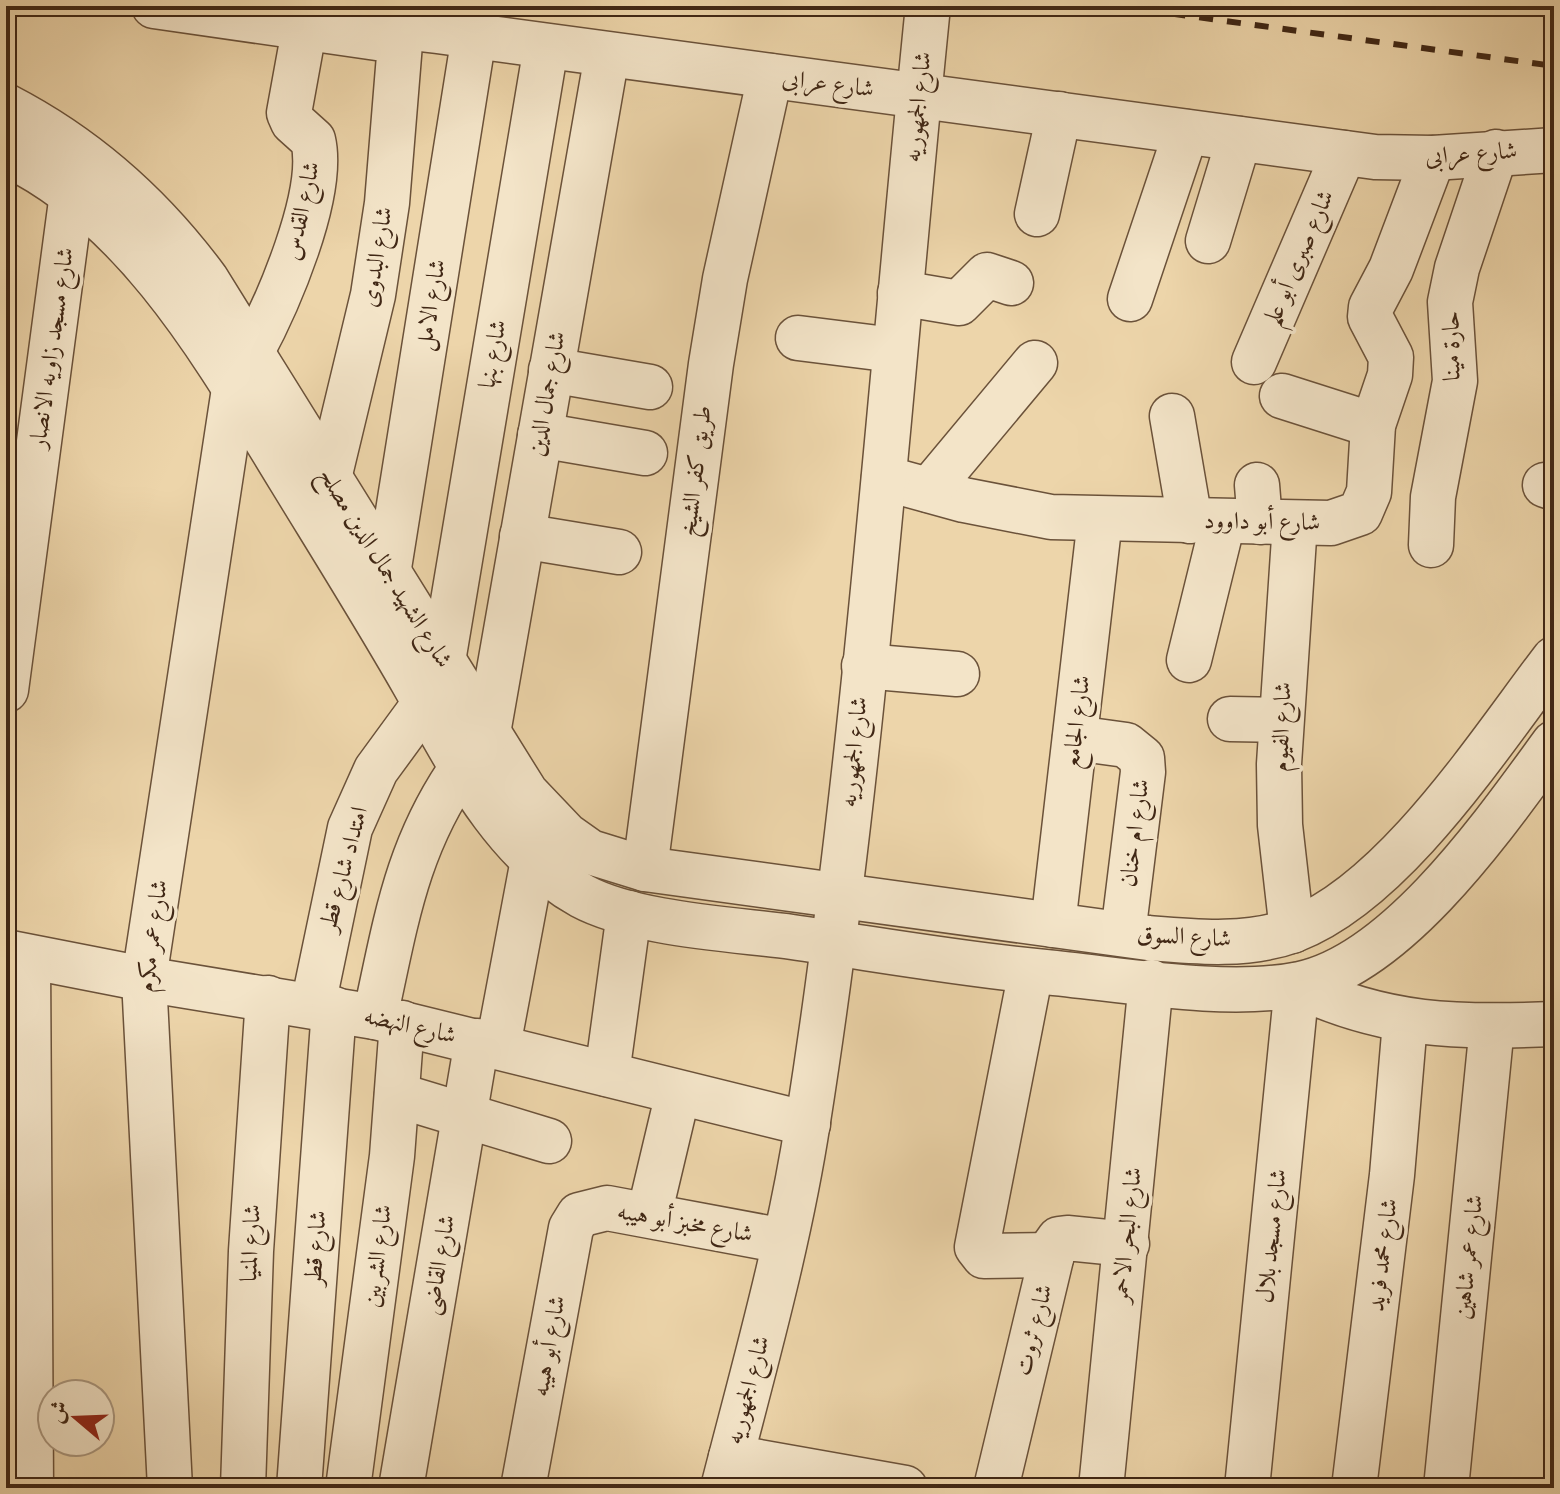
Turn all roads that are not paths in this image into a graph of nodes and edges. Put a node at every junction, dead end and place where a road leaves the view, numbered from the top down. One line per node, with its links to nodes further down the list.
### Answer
1 (154, 6): 3 (street, شارع عرابى)
2 (928, 6): 9 (street, شارع الجمهوريه)
3 (305, 25): 4 (street, شارع عرابى); 31 (street, شارع القدس)
4 (401, 31): 5 (street, شارع عرابى); 38 (street, شارع البدوى)
5 (474, 36): 6 (street, شارع عرابى); 46 (street, شارع الامل)
6 (546, 47): 7 (street, شارع عرابى); 49 (street, شارع بنها)
7 (607, 55): 8 (street, شارع عرابى); 30 (street, شارع جمال الدين)
8 (770, 76): 9 (street, شارع عرابى); 60 (street, طريق كفر الشيخ)
9 (919, 96): 11 (street, شارع عرابى); 24 (street, شارع الجمهوريه)
10 (6, 106): 14 (street, شارع الشهيد جمال الدين مصلح)
11 (1059, 114): 12 (street, شارع عرابى); 21 (street)
12 (1186, 132): 13 (street, شارع عرابى); 25 (street)
13 (1239, 139): 17 (street, شارع عرابى); 22 (street)
14 (77, 148): 20 (street, شارع مسجد زاويه الانصار); 31 (street, شارع الشهيد جمال الدين مصلح)
15 (1554, 150): 16 (street, شارع عرابى)
16 (1496, 152): 19 (street, شارع عرابى); 44 (street, حارة مينا)
17 (1344, 153): 19 (street, شارع عرابى); 28 (street, شارع صبرى أبو علم)
18 (6, 154): 20 (street, شارع الشهيد جمال الدين مصلح)
19 (1433, 158): 35 (street, شارع أبو داوود)
20 (73, 194): 31 (street, شارع الشهيد جمال الدين مصلح); 52 (street, شارع مسجد زاويه الانصار)
21 (1037, 214)
22 (1208, 241)
23 (1011, 283): 24 (street)
24 (900, 293): 27 (street, شارع الجمهوريه)
25 (1130, 299)
26 (798, 338): 27 (street)
27 (894, 350): 39 (street, شارع الجمهوريه)
28 (1254, 362)
29 (1035, 363): 40 (street)
30 (551, 370): 32 (street); 36 (street, شارع جمال الدين)
31 (242, 371): 38 (street, شارع الشهيد جمال الدين مصلح); 53 (street, شارع الشهيد جمال الدين مصلح); 69 (street, شارع عمر مكرم)
32 (650, 387)
33 (1282, 396): 35 (street)
34 (1172, 416): 41 (street)
35 (1373, 425): 41 (street, شارع أبو داوود)
36 (540, 435): 37 (street); 43 (street, شارع جمال الدين)
37 (645, 453)
38 (329, 478): 46 (street, شارع الشهيد جمال الدين مصلح)
39 (884, 478): 40 (street, شارع أبو داوود); 50 (street, شارع الجمهوريه)
40 (929, 490): 42 (street, شارع أبو داوود)
41 (1245, 515): 42 (street, شارع أبو داوود); 48 (street); 55 (street, شارع الفيوم)
42 (1100, 519): 56 (street, شارع الجامع)
43 (522, 536): 45 (street); 58 (street, شارع جمال الدين)
44 (1431, 545)
45 (619, 552)
46 (388, 574): 49 (street, شارع الشهيد جمال الدين مصلح)
47 (1554, 659): 64 (street, شارع السوق)
48 (1189, 660)
49 (443, 661): 58 (street, شارع الشهيد جمال الدين مصلح)
50 (864, 666): 51 (street); 61 (street, شارع الجمهوريه)
51 (957, 674)
52 (6, 690)
53 (425, 703): 58 (street, شارع الشهيد جمال الدين مصلح); 73 (street, امتداد شارع قطر)
54 (1230, 719): 55 (street)
55 (1280, 720): 64 (street, شارع الفيوم)
56 (1075, 738): 63 (street, شارع الجامع); 65 (street, شارع ام خنان)
57 (1554, 743): 71 (street, شارع السوق)
58 (476, 750): 59 (street, شارع الشهيد جمال الدين مصلح); 60 (street, شارع الشهيد جمال الدين مصلح); 73 (street, شارع الشربين)
59 (533, 860): 62 (street, شارع الشهيد جمال الدين مصلح); 77 (street, شارع القاضى)
60 (645, 869): 61 (street, شارع الشهيد جمال الدين مصلح)
61 (838, 898): 63 (street, شارع السوق); 66 (street, شارع الجمهوريه)
62 (629, 913): 66 (street, شارع الشهيد جمال الدين مصلح); 78 (street)
63 (1053, 925): 65 (street, شارع السوق)
64 (1292, 931): 65 (street, شارع السوق)
65 (1123, 934)
66 (832, 943): 68 (street, شارع السوق); 82 (street, شارع الجمهوريه)
67 (17, 954): 69 (street, شارع النهضه); 90 (street)
68 (1031, 971): 70 (street, شارع السوق); 88 (street)
69 (144, 979): 72 (street, شارع النهضه); 91 (street, شارع عمر مكرم)
70 (1151, 982): 71 (street, شارع السوق); 87 (street, شارع البحر الاحمر)
71 (1297, 985): 74 (street); 100 (street, شارع مسجد بلال)
72 (268, 998): 73 (street, شارع النهضه); 92 (street, شارع المنيا)
73 (356, 1014): 77 (street, شارع النهضه); 80 (street, شارع الشربين); 93 (street, شارع قطر)
74 (1405, 1022): 76 (street); 101 (street, شارع محمد فريد)
75 (1554, 1024): 76 (street)
76 (1492, 1026): 102 (street, شارع عمر شاهين)
77 (487, 1044): 78 (street, شارع النهضه); 81 (street, شارع القاضى)
78 (607, 1074): 79 (street, شارع النهضه)
79 (678, 1093): 82 (street, شارع النهضه); 85 (street)
80 (397, 1095): 81 (street); 94 (street, شارع الشربين)
81 (464, 1117): 83 (street); 95 (street, شارع القاضى)
82 (808, 1124): 86 (street, شارع الجمهوريه)
83 (549, 1141)
84 (587, 1211): 85 (street, شارع مخبز أبو هيبه); 96 (street, شارع أبو هيبه)
85 (649, 1215): 86 (street, شارع مخبز أبو هيبه)
86 (784, 1241): 89 (street, شارع الجمهوريه)
87 (1127, 1244): 88 (street, شارع ثروت); 99 (street, شارع البحر الاحمر)
88 (1052, 1255): 98 (street, شارع ثروت)
89 (727, 1473): 97 (street)
90 (31, 1488)
91 (170, 1488)
92 (243, 1488)
93 (299, 1488)
94 (348, 1488)
95 (401, 1488)
96 (523, 1488)
97 (905, 1488)
98 (996, 1488)
99 (1101, 1488)
100 (1247, 1488)
101 (1354, 1488)
102 (1446, 1488)

